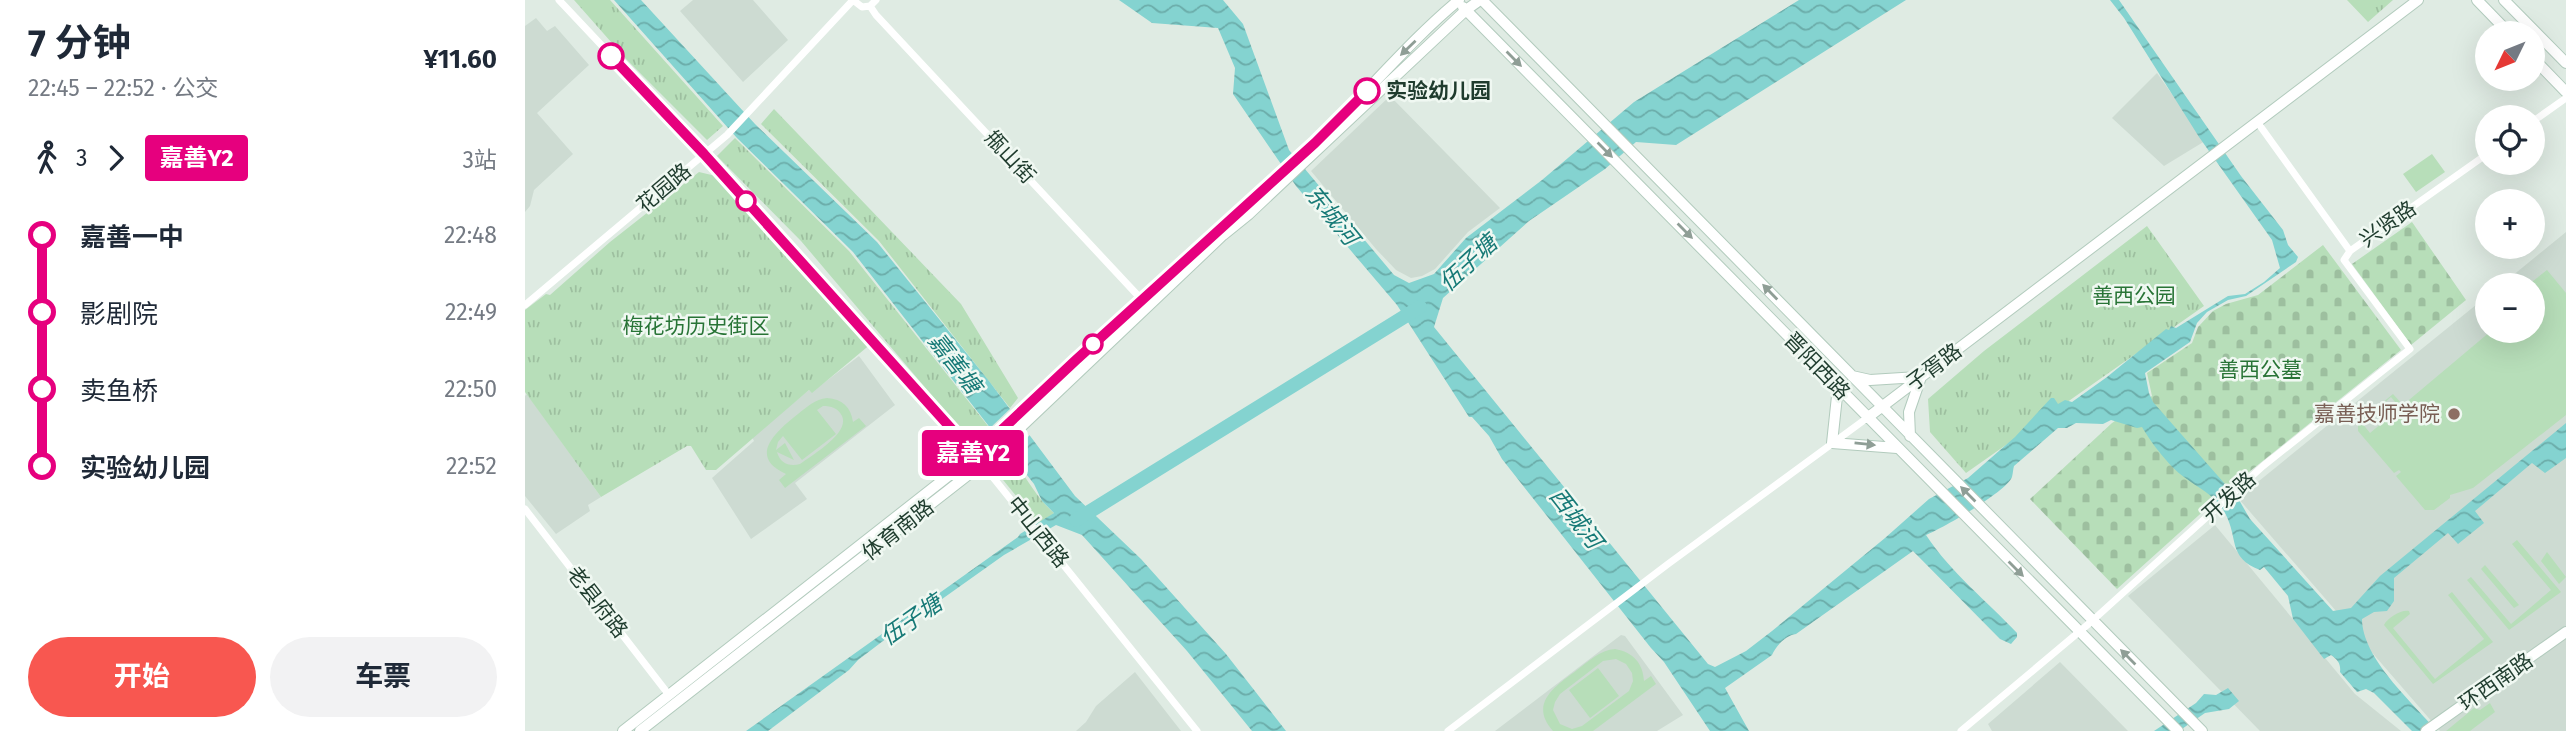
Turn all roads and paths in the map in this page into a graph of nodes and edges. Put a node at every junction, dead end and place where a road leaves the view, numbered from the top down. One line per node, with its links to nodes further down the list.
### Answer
1 (559, 0): 18 (street, 中山西路)
2 (853, 0): 8 (street); 18 (street, 花园路)
3 (1457, 0): 9 (main road, 晋阳西路); 17 (main road, 体育南路, one-way to 17)
4 (1481, 0): 9 (main road, 体育南路); 23 (main road, 晋阳西路, one-way to 4)
5 (2418, 0): 16 (main road, 子胥路)
6 (2477, 0): 10 (main road)
7 (2504, 0): 11 (main road)
8 (873, 3): 21 (street, 甁山街)
9 (1466, 10): 17 (main road, 体育南路); 25 (main road, 晋阳西路, one-way to 25)
10 (2497, 21)
11 (2566, 63)
12 (2545, 70): 13 (main road)
13 (2566, 92)
14 (2566, 98): 15 (street)
15 (2545, 113)
16 (2258, 123): 20 (street, 兴贤路); 24 (main road, 子胥路)
17 (1318, 145): 21 (main road, 体育南路)
18 (704, 154): 22 (street, 花园路); 31 (street, 中山西路)
19 (2475, 162): 20 (street, 兴贤路)
20 (2350, 251): 33 (street, 开发路)
21 (1146, 303): 31 (main road, 体育南路)
22 (525, 305)
23 (1852, 376): 24 (main road); 26 (main road, 晋阳西路)
24 (1921, 377): 26 (main road, 子胥路); 28 (main road)
25 (1838, 387): 27 (main road, 晋阳西路); 29 (main road)
26 (1882, 407): 27 (main road, 子胥路); 28 (main road, 晋阳西路)
27 (1867, 418): 29 (street, 子胥路); 30 (main road, 晋阳西路)
28 (1910, 436): 33 (main road, 晋阳西路, one-way to 28)
29 (1832, 443): 30 (main road, one-way to 30); 41 (street, 子胥路)
30 (1897, 448): 34 (main road, 晋阳西路, one-way to 34)
31 (979, 460): 36 (main road, 体育南路); 39 (main road, 体育南路); 40 (street, 中山西路)
32 (525, 509): 36 (street, 老县府路)
33 (2092, 621): 34 (street, 开发路); 37 (main road, 晋阳西路, one-way to 33)
34 (2078, 631): 42 (street, 开发路); 43 (main road, 晋阳西路)
35 (2566, 632): 44 (main road, 环西南路)
36 (670, 695): 38 (main road, 体育南路)
37 (2201, 730)
38 (624, 731)
39 (640, 731)
40 (1197, 731)
41 (1448, 731)
42 (1961, 731)
43 (2178, 731)
44 (2426, 731)

